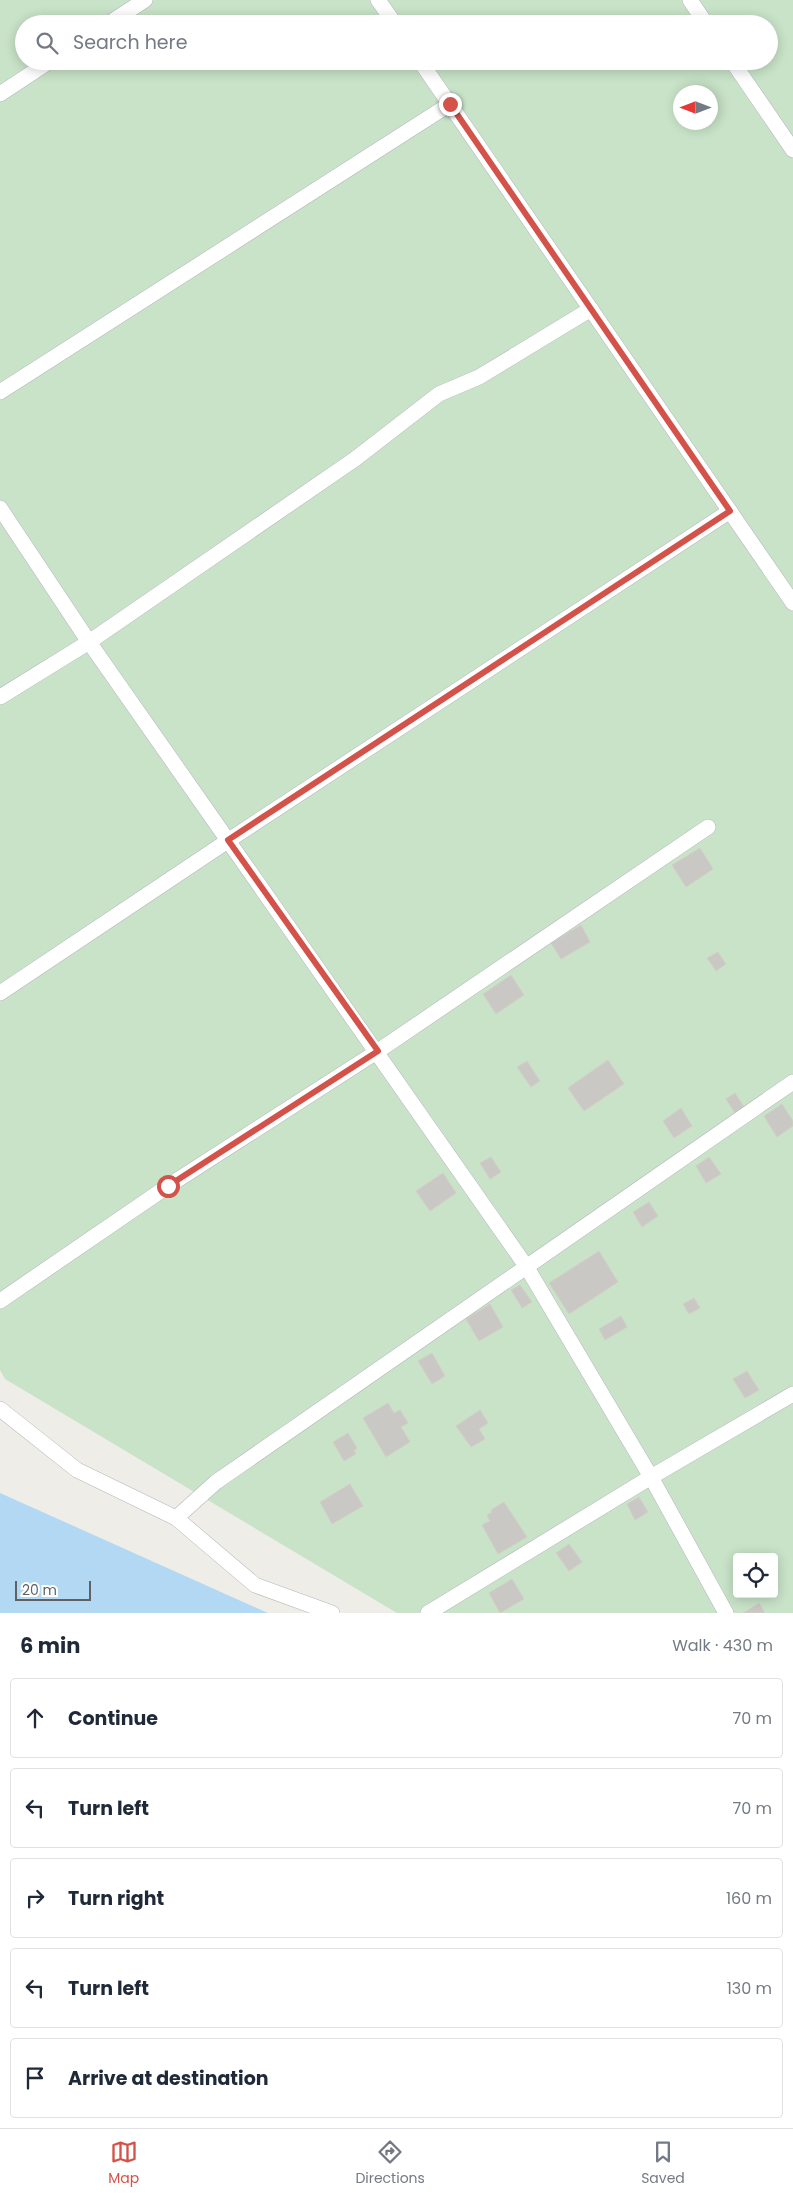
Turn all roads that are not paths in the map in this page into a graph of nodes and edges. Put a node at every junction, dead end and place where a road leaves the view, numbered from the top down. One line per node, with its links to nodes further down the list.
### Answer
1 (145, 0): 4 (lane)
2 (378, 0): 5 (lane)
3 (690, 0): 6 (lane)
4 (122, 15)
5 (389, 15)
6 (700, 15)
7 (36, 70): 10 (lane)
8 (426, 70): 11 (lane)
9 (738, 70): 12 (lane)
10 (0, 94)
11 (450, 104): 13 (lane); 14 (lane)
12 (793, 150)
13 (591, 309): 16 (lane); 18 (lane)
14 (0, 392)
15 (0, 508): 18 (lane)
16 (730, 511): 17 (lane); 21 (lane)
17 (793, 604)
18 (89, 642): 19 (lane); 21 (lane)
19 (0, 697)
20 (708, 827): 23 (lane)
21 (228, 840): 22 (lane); 23 (lane)
22 (0, 993)
23 (378, 1051): 25 (lane); 26 (lane)
24 (793, 1082): 25 (lane)
25 (526, 1266): 29 (lane); 30 (lane)
26 (0, 1301)
27 (793, 1394): 29 (lane)
28 (0, 1409): 30 (lane)
29 (651, 1477): 32 (lane); 33 (lane)
30 (176, 1518): 31 (lane)
31 (332, 1613)
32 (428, 1613)
33 (726, 1613)

